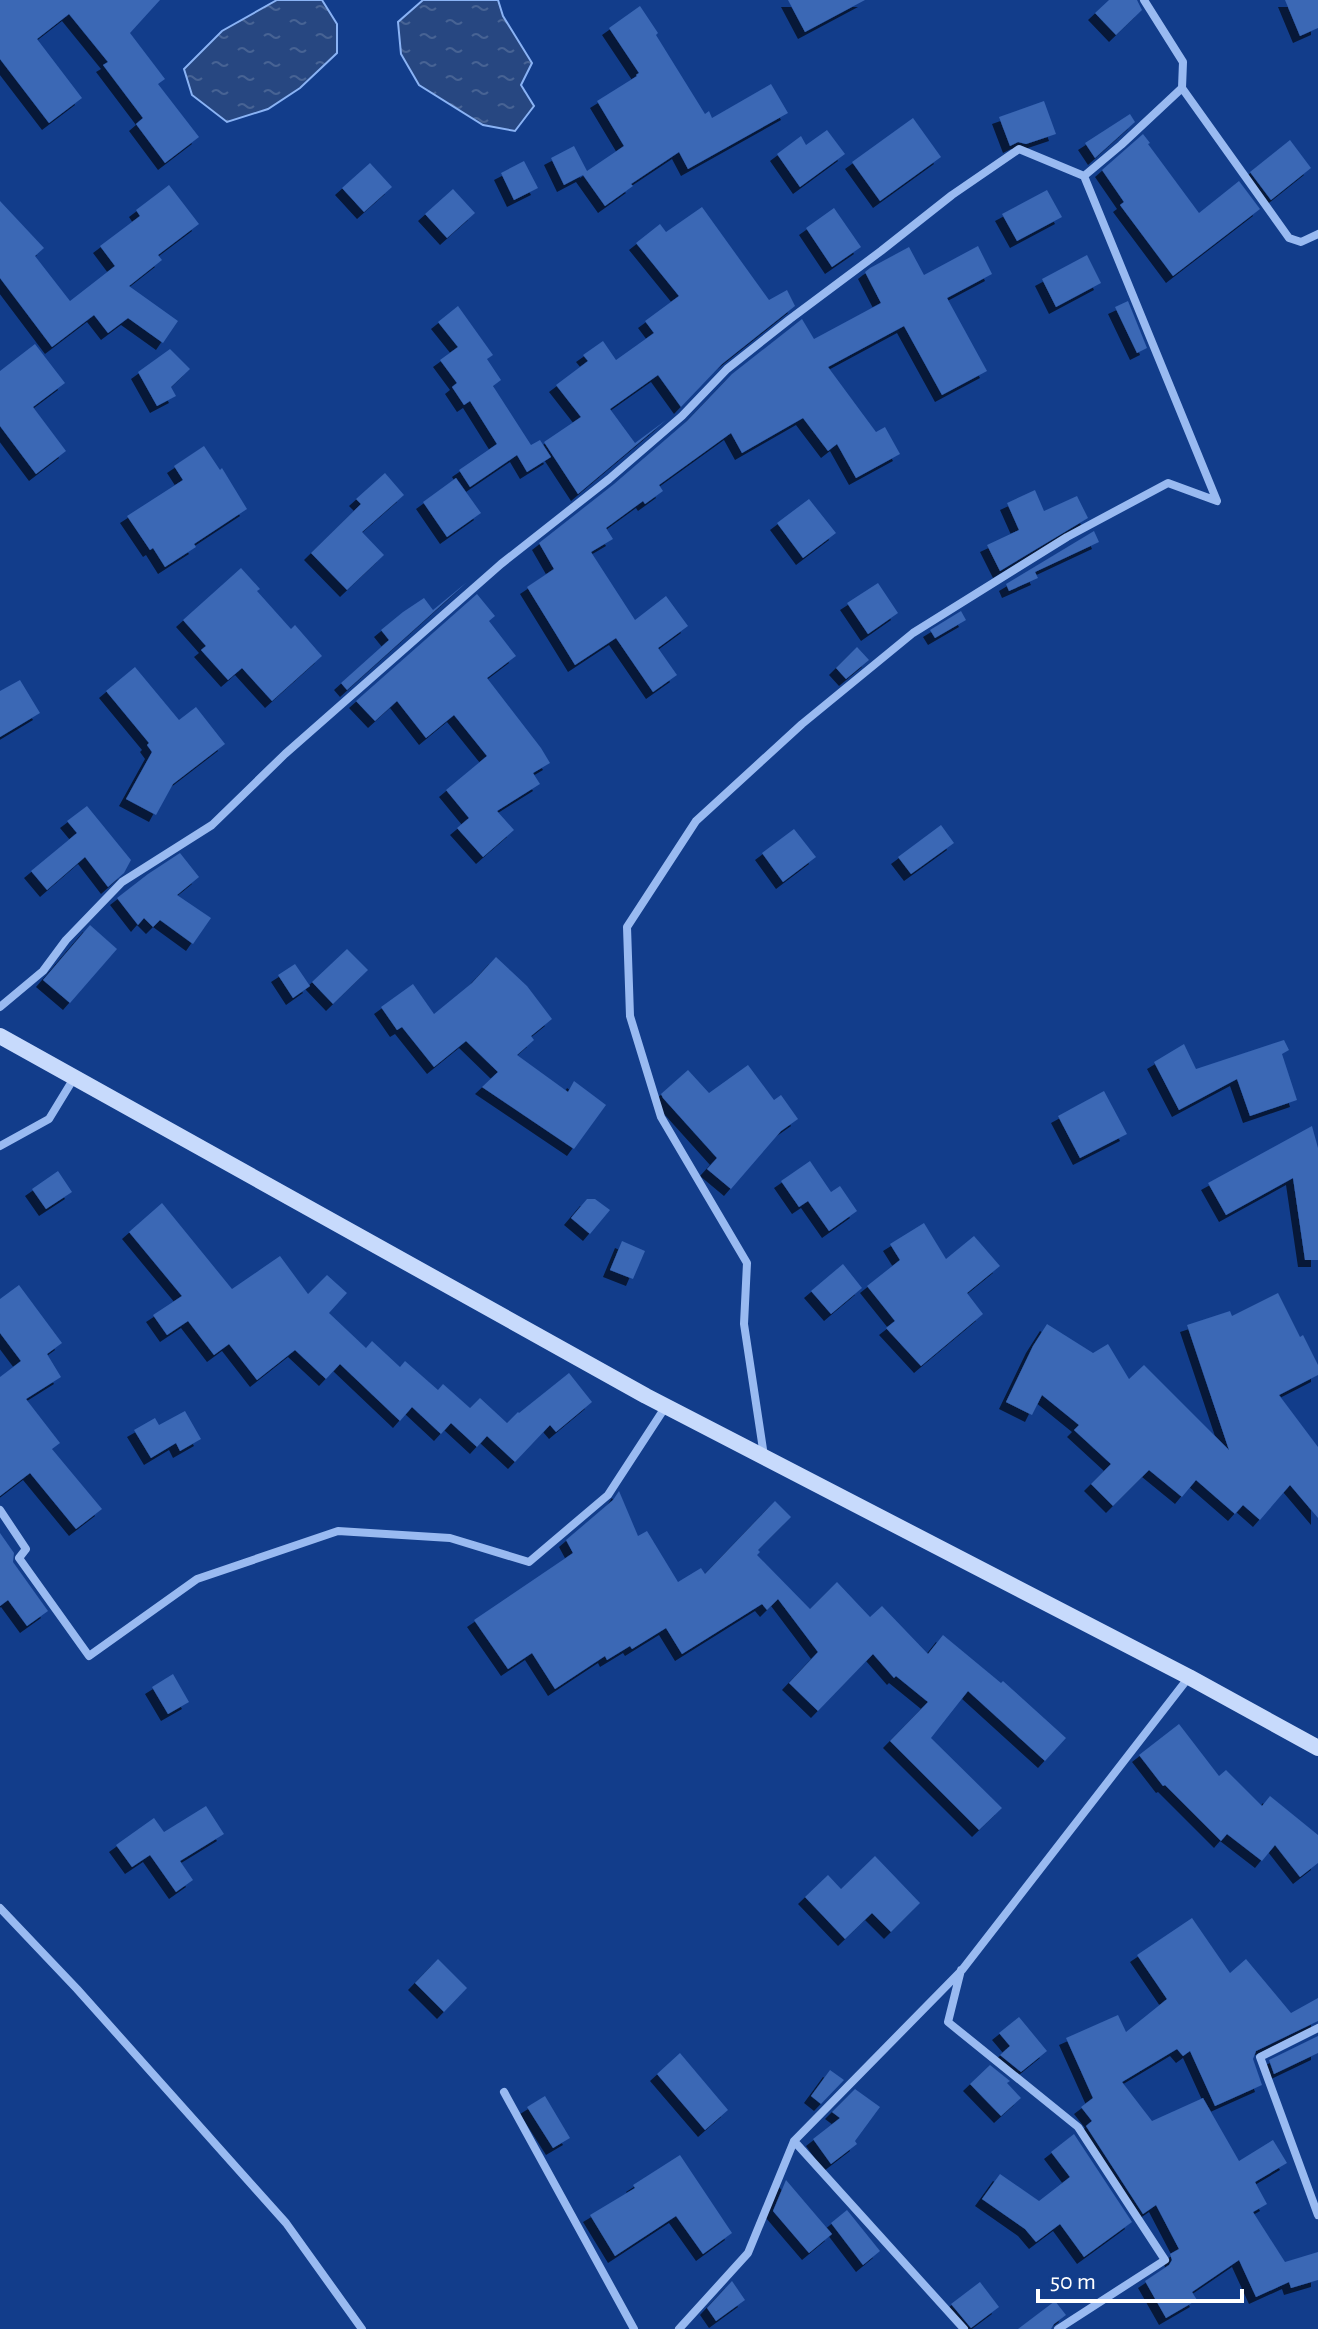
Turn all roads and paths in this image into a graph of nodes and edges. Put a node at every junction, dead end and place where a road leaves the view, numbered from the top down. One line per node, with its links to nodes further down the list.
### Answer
1 (1144, 0): 2 (street)
2 (1182, 88): 3 (street); 4 (street)
3 (1084, 176): 5 (street); 10 (street)
4 (1318, 234)
5 (0, 1007)
6 (0, 1036): 7 (street)
7 (74, 1078): 8 (street); 9 (street)
8 (0, 1146)
9 (666, 1406): 10 (street); 11 (street)
10 (764, 1458): 12 (street)
11 (0, 1510)
12 (1189, 1677): 13 (street); 15 (street)
13 (1318, 1748)
14 (0, 1908): 20 (street)
15 (962, 1970): 18 (street); 24 (street)
16 (1318, 2028): 19 (street)
17 (504, 2092): 21 (street)
18 (794, 2141): 22 (street); 23 (street)
19 (1318, 2215)
20 (362, 2329)
21 (634, 2329)
22 (679, 2329)
23 (964, 2329)
24 (1058, 2329)

